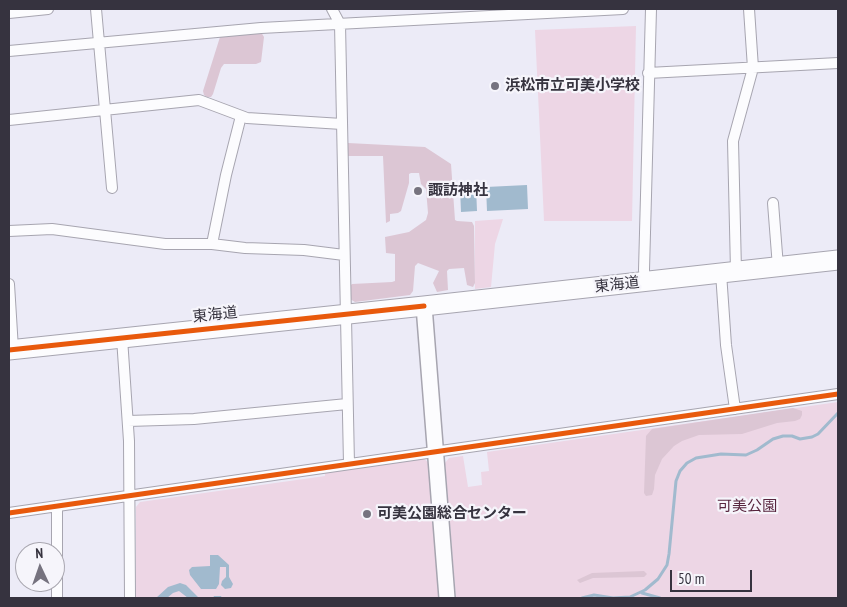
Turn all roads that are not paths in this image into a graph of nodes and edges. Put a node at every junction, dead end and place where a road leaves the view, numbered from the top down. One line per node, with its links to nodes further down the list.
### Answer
1 (48, 9): 8 (street)
2 (96, 9): 11 (street)
3 (332, 9): 10 (street)
4 (397, 9): 9 (street)
5 (623, 9): 9 (street)
6 (651, 9): 15 (street)
7 (749, 9): 14 (street)
8 (9, 12)
9 (398, 20): 10 (street)
10 (340, 24): 11 (street); 19 (street)
11 (99, 43): 12 (street); 16 (street)
12 (9, 52)
13 (838, 63): 14 (street)
14 (753, 68): 15 (street); 27 (street)
15 (648, 73): 28 (street)
16 (105, 110): 17 (street); 18 (street); 20 (street)
17 (241, 116): 19 (street); 23 (street)
18 (9, 120)
19 (342, 124): 24 (street)
20 (112, 188)
21 (773, 203): 26 (street)
22 (9, 230): 23 (street)
23 (212, 244): 24 (street)
24 (344, 255): 31 (street)
25 (838, 260): 26 (highway, 東海道)
26 (778, 267): 27 (highway, 東海道)
27 (728, 272): 28 (highway, 東海道); 36 (street)
28 (645, 282): 30 (highway, 東海道)
29 (9, 284): 33 (street)
30 (424, 306): 31 (highway, 東海道); 38 (street)
31 (346, 314): 32 (highway, 東海道); 35 (street)
32 (122, 338): 33 (highway, 東海道); 37 (street)
33 (11, 349)
34 (838, 394): 36 (street)
35 (347, 404): 37 (street); 39 (street)
36 (735, 409): 38 (street)
37 (128, 421): 40 (street)
38 (435, 452): 39 (street); 45 (street)
39 (349, 464): 40 (street)
40 (130, 495): 41 (street); 44 (street)
41 (57, 506): 42 (street); 43 (street)
42 (9, 513)
43 (57, 598)
44 (130, 598)
45 (446, 598)

